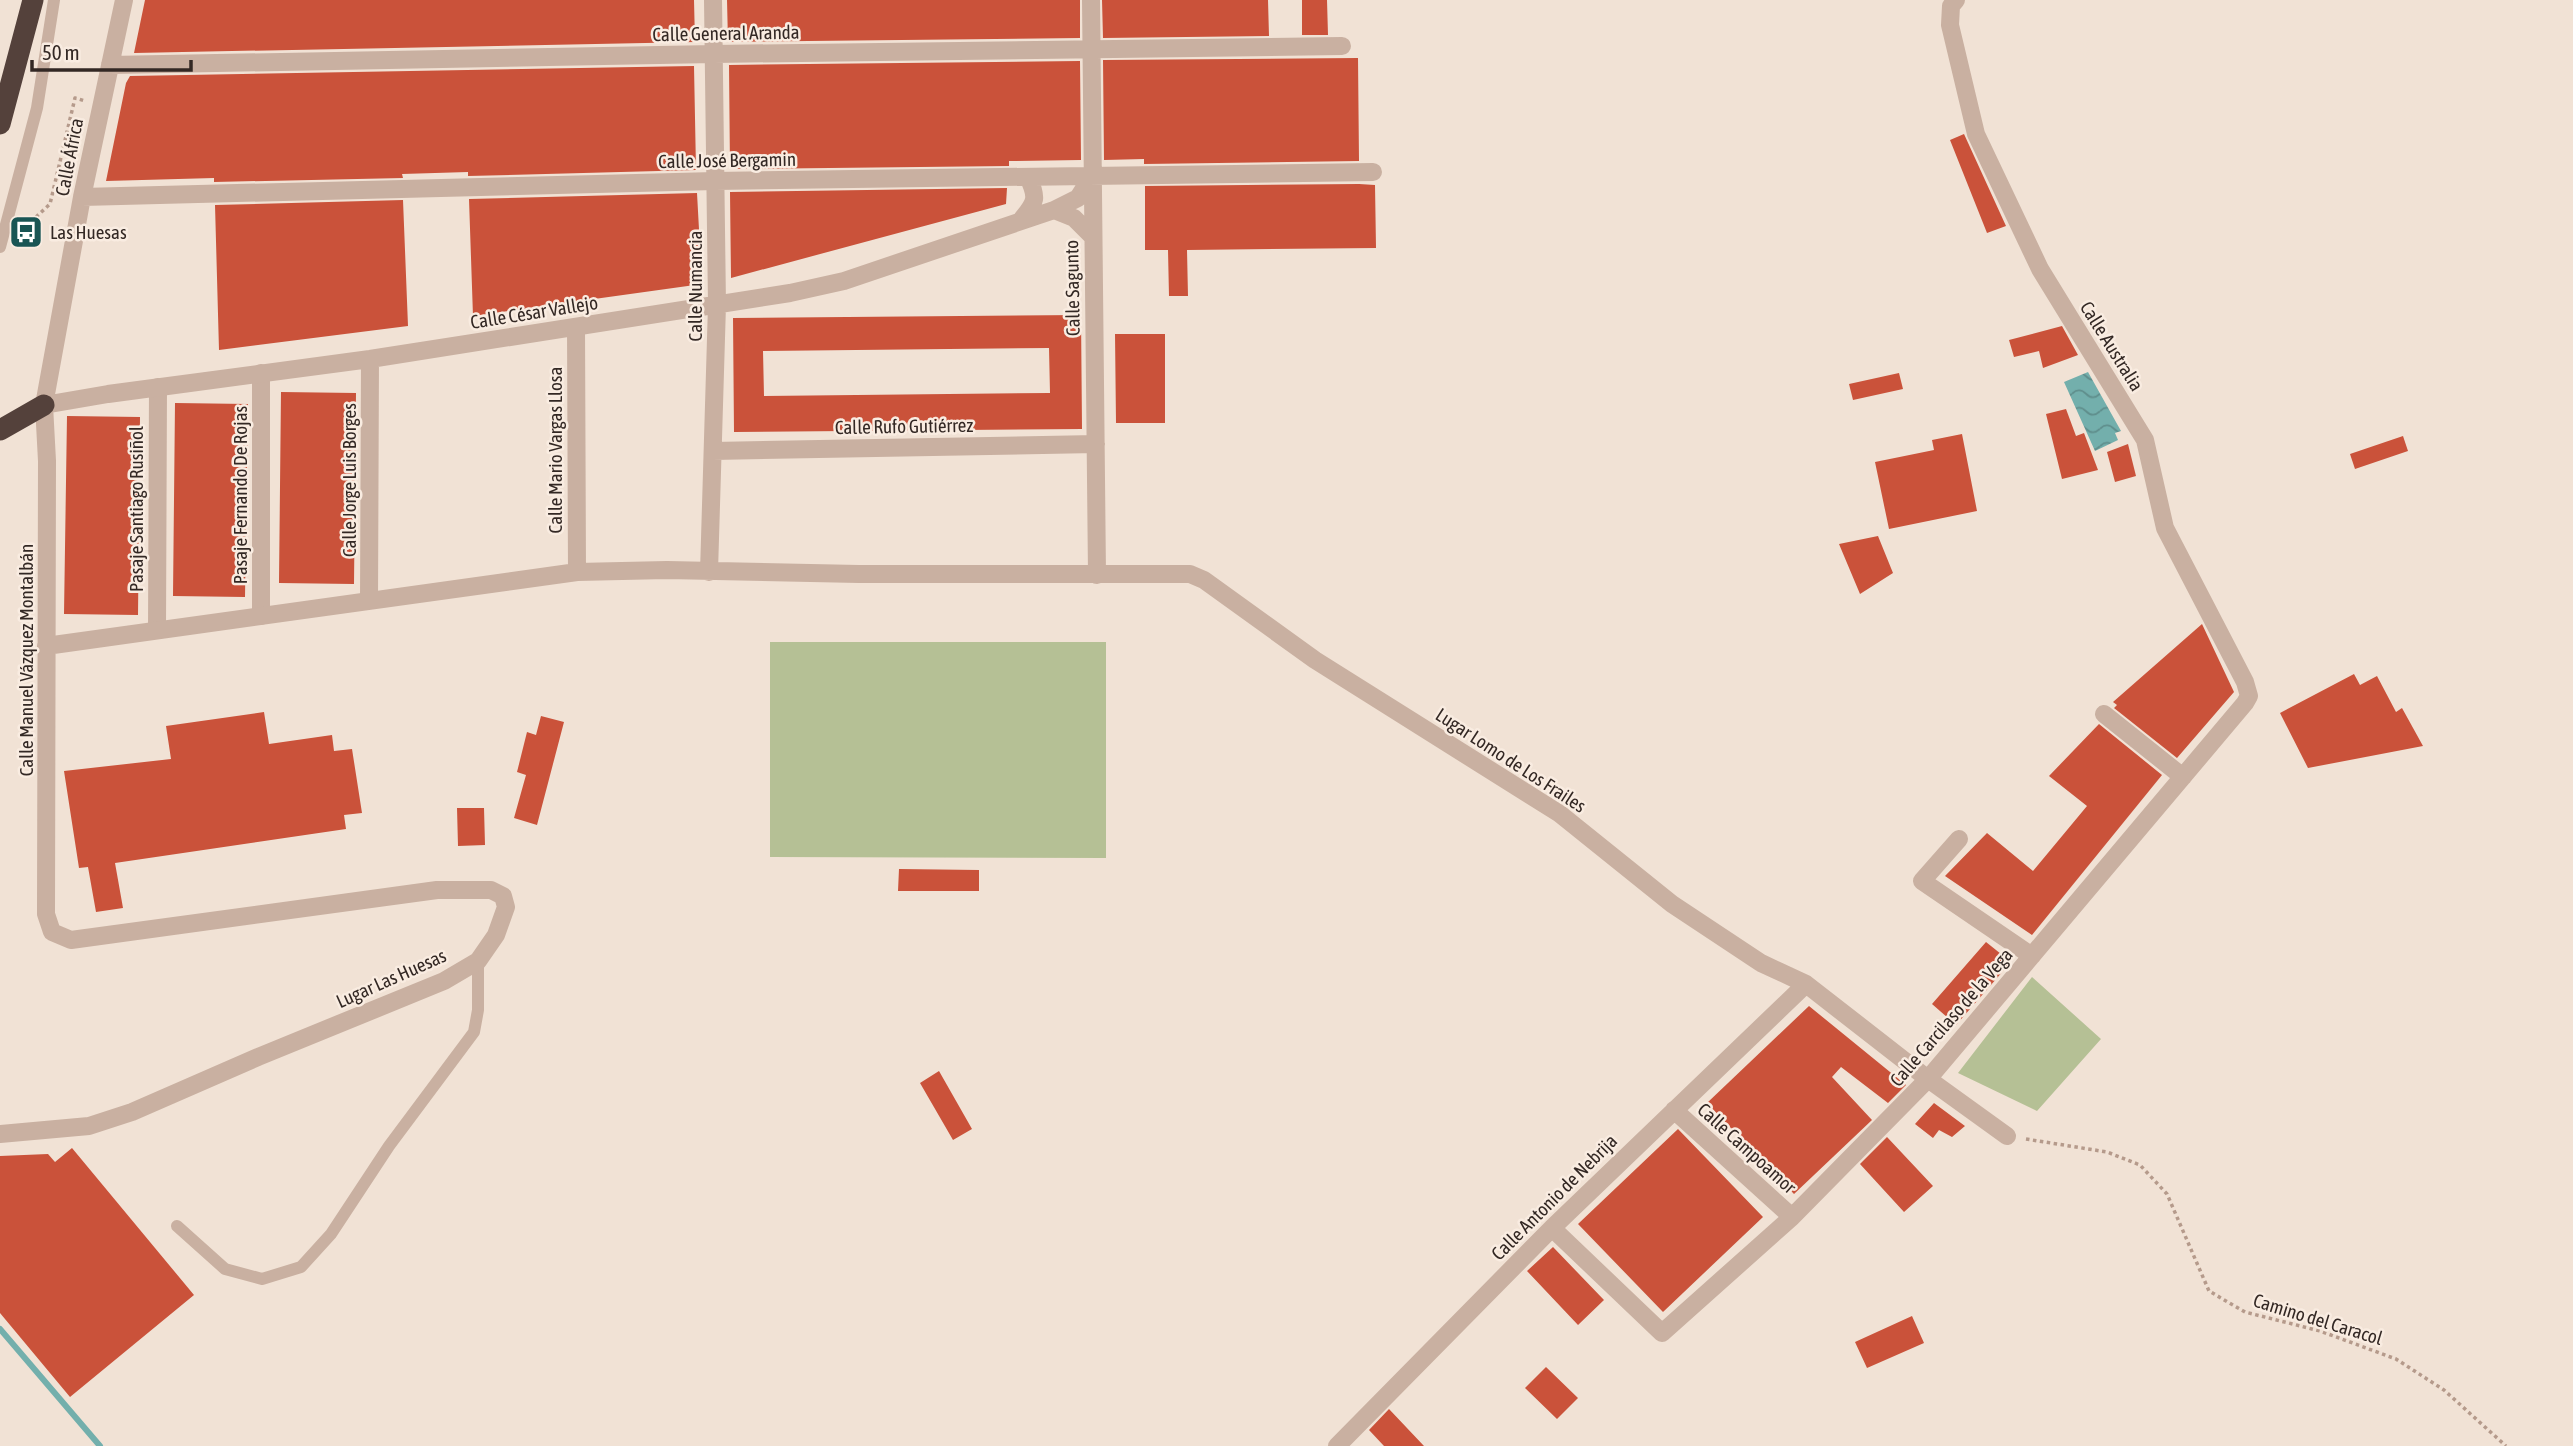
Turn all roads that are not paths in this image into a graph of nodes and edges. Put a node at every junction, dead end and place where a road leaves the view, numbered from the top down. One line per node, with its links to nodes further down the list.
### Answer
1 (33, 0): 11 (highway)
2 (54, 0): 20 (lane)
3 (124, 0): 10 (street, Calle África)
4 (713, 0): 9 (street, Calle Numancia)
5 (1091, 0): 8 (street, Calle Sagunto)
6 (1954, 3): 37 (street, Calle Australia)
7 (1342, 46): 8 (street, Calle General Aranda)
8 (1093, 49): 9 (street, Calle General Aranda); 13 (street, Calle Sagunto)
9 (714, 54): 10 (street, Calle General Aranda); 15 (street, Calle Numancia)
10 (110, 65): 16 (street, Calle África)
11 (0, 124)
12 (1373, 172): 13 (street, Calle José Bergamin)
13 (1092, 176): 14 (street, Calle José Bergamin); 17 (street, Calle César Vallejo); 19 (street, Calle Sagunto)
14 (1028, 177): 15 (street, Calle José Bergamin); 18 (street)
15 (715, 181): 16 (street, Calle José Bergamin); 21 (street, Calle Numancia)
16 (82, 197): 26 (street, Calle África)
17 (1054, 210): 18 (street, Calle César Vallejo); 19 (street)
18 (1022, 219): 21 (street, Calle César Vallejo)
19 (1093, 237): 28 (street, Calle Sagunto)
20 (0, 247)
21 (717, 305): 22 (street, Calle César Vallejo); 29 (street, Calle Numancia)
22 (576, 327): 23 (street, Calle César Vallejo); 30 (street, Calle Mario Vargas Llosa)
23 (370, 359): 24 (street, Calle César Vallejo); 33 (street, Calle Jorge Luis Borges)
24 (261, 373): 25 (street, Calle César Vallejo); 34 (street, Pasaje Fernando De Rojas)
25 (158, 387): 26 (street, Calle César Vallejo); 35 (street, Pasaje Santiago Rusiñol)
26 (44, 405): 27 (highway); 36 (street, Calle Manuel Vázquez Montalbán)
27 (0, 430)
28 (1096, 444): 29 (street, Calle Rufo Gutiérrez); 32 (street, Calle Sagunto)
29 (713, 451): 31 (street, Calle Numancia)
30 (577, 572): 31 (street); 33 (street)
31 (709, 572): 32 (street)
32 (1097, 575): 44 (street, Lugar Lomo de Los Frailes)
33 (369, 601): 34 (street)
34 (261, 616): 35 (street)
35 (157, 630): 36 (street)
36 (46, 646): 41 (street, Calle Manuel Vázquez Montalbán)
37 (2245, 703): 39 (street, Calle Carcilaso de la Vega)
38 (2104, 714): 39 (street)
39 (2183, 778): 42 (street, Calle Carcilaso de la Vega)
40 (1959, 839): 42 (street)
41 (46, 914): 43 (street, Lugar Las Huesas)
42 (2032, 956): 45 (street, Calle Carcilaso de la Vega)
43 (478, 961): 47 (street, Lugar Las Huesas); 50 (lane)
44 (1807, 984): 45 (street, Lugar Lomo de Los Frailes); 46 (street, Calle Antonio de Nebrija)
45 (1928, 1079): 48 (street, Lugar Lomo de Los Frailes); 49 (street, Calle Carcilaso de la Vega)
46 (1674, 1110): 49 (street, Calle Campoamor); 51 (street, Calle Antonio de Nebrija)
47 (0, 1133)
48 (2007, 1136)
49 (1792, 1217): 51 (street, Calle Carcilaso de la Vega)
50 (177, 1226)
51 (1552, 1228): 52 (street, Calle Antonio de Nebrija)
52 (1337, 1446)

